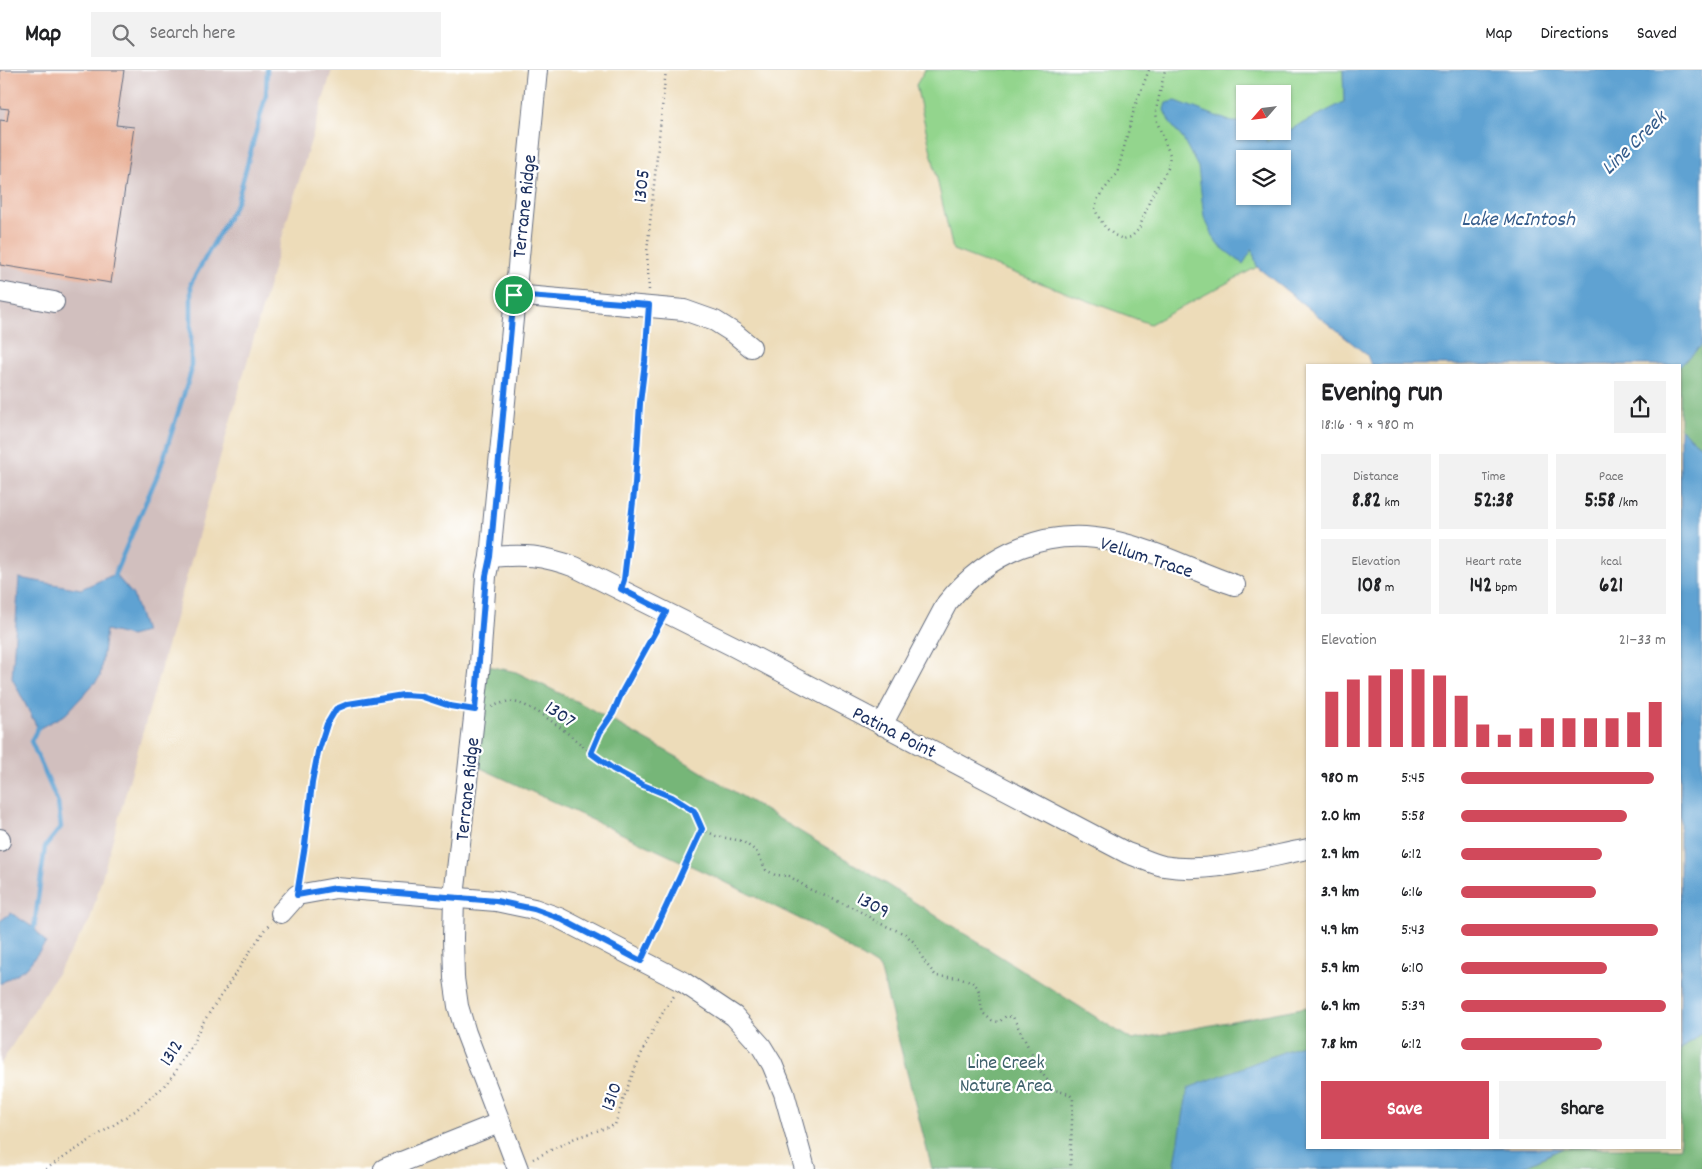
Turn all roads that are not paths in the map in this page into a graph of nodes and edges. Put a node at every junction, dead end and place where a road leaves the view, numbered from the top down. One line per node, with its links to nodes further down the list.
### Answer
1 (536, 70): 3 (street, Terrane Ridge)
2 (0, 292): 4 (street)
3 (514, 295): 5 (street); 6 (street, Terrane Ridge)
4 (54, 302)
5 (751, 347)
6 (490, 557): 8 (street, Patina Point); 10 (street, Terrane Ridge)
7 (1235, 585): 8 (street, Vellum Trace)
8 (882, 725): 9 (street, Patina Point)
9 (1306, 849)
10 (454, 896): 11 (street); 12 (street, Terrane Ridge); 15 (street)
11 (281, 913)
12 (499, 1123): 13 (street, Terrane Ridge); 14 (street)
13 (517, 1168)
14 (384, 1169)
15 (805, 1169)

